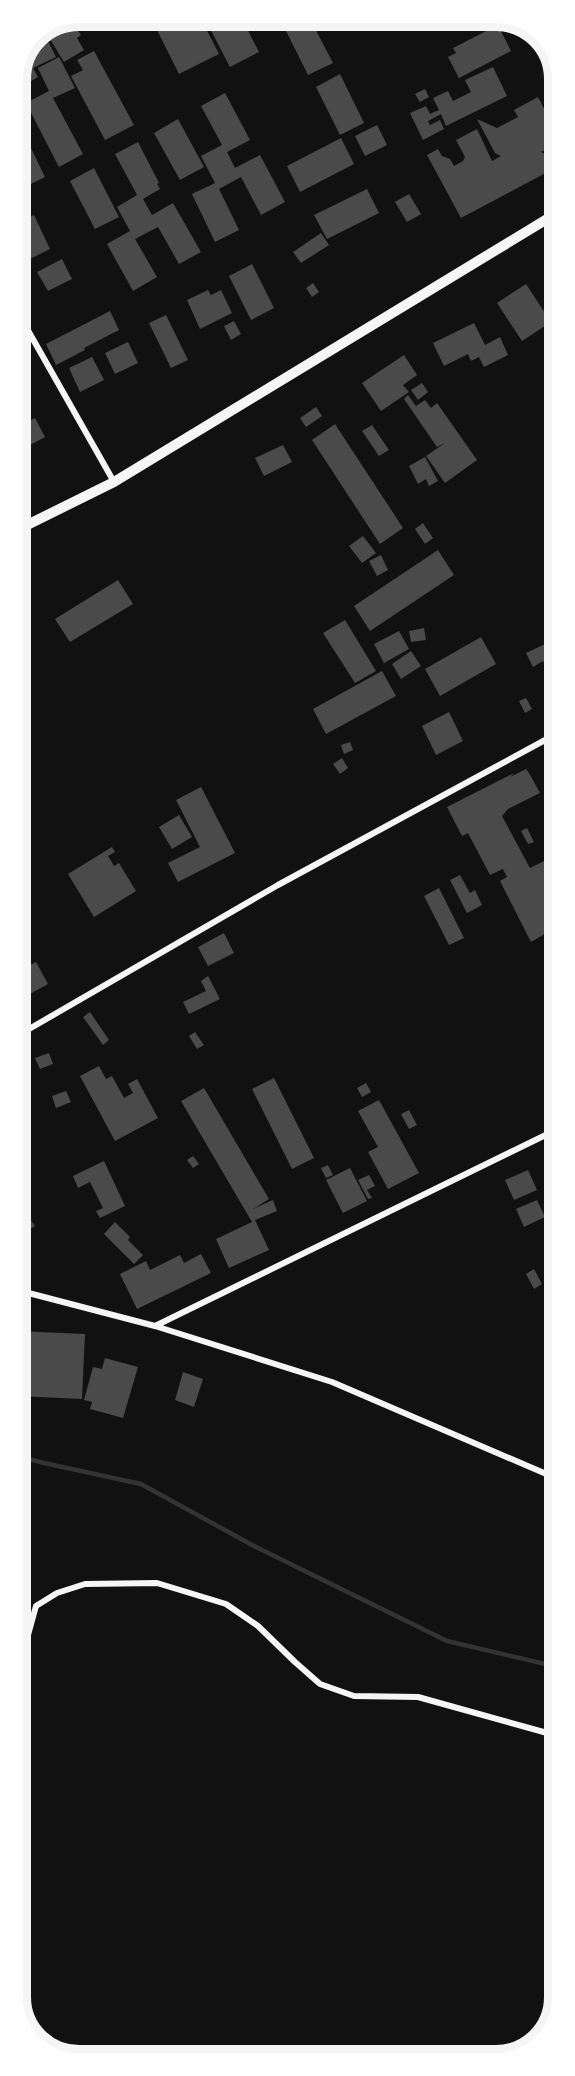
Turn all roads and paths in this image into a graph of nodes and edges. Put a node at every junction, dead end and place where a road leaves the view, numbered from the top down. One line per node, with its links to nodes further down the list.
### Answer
1 (548, 218): 3 (main road)
2 (27, 329): 3 (street)
3 (114, 482): 4 (main road)
4 (27, 525)
5 (548, 738): 6 (street)
6 (27, 1030)
7 (548, 1134): 9 (street)
8 (27, 1293): 9 (street)
9 (155, 1326): 10 (street)
10 (548, 1475)
11 (27, 1642): 12 (street)
12 (548, 1733)

